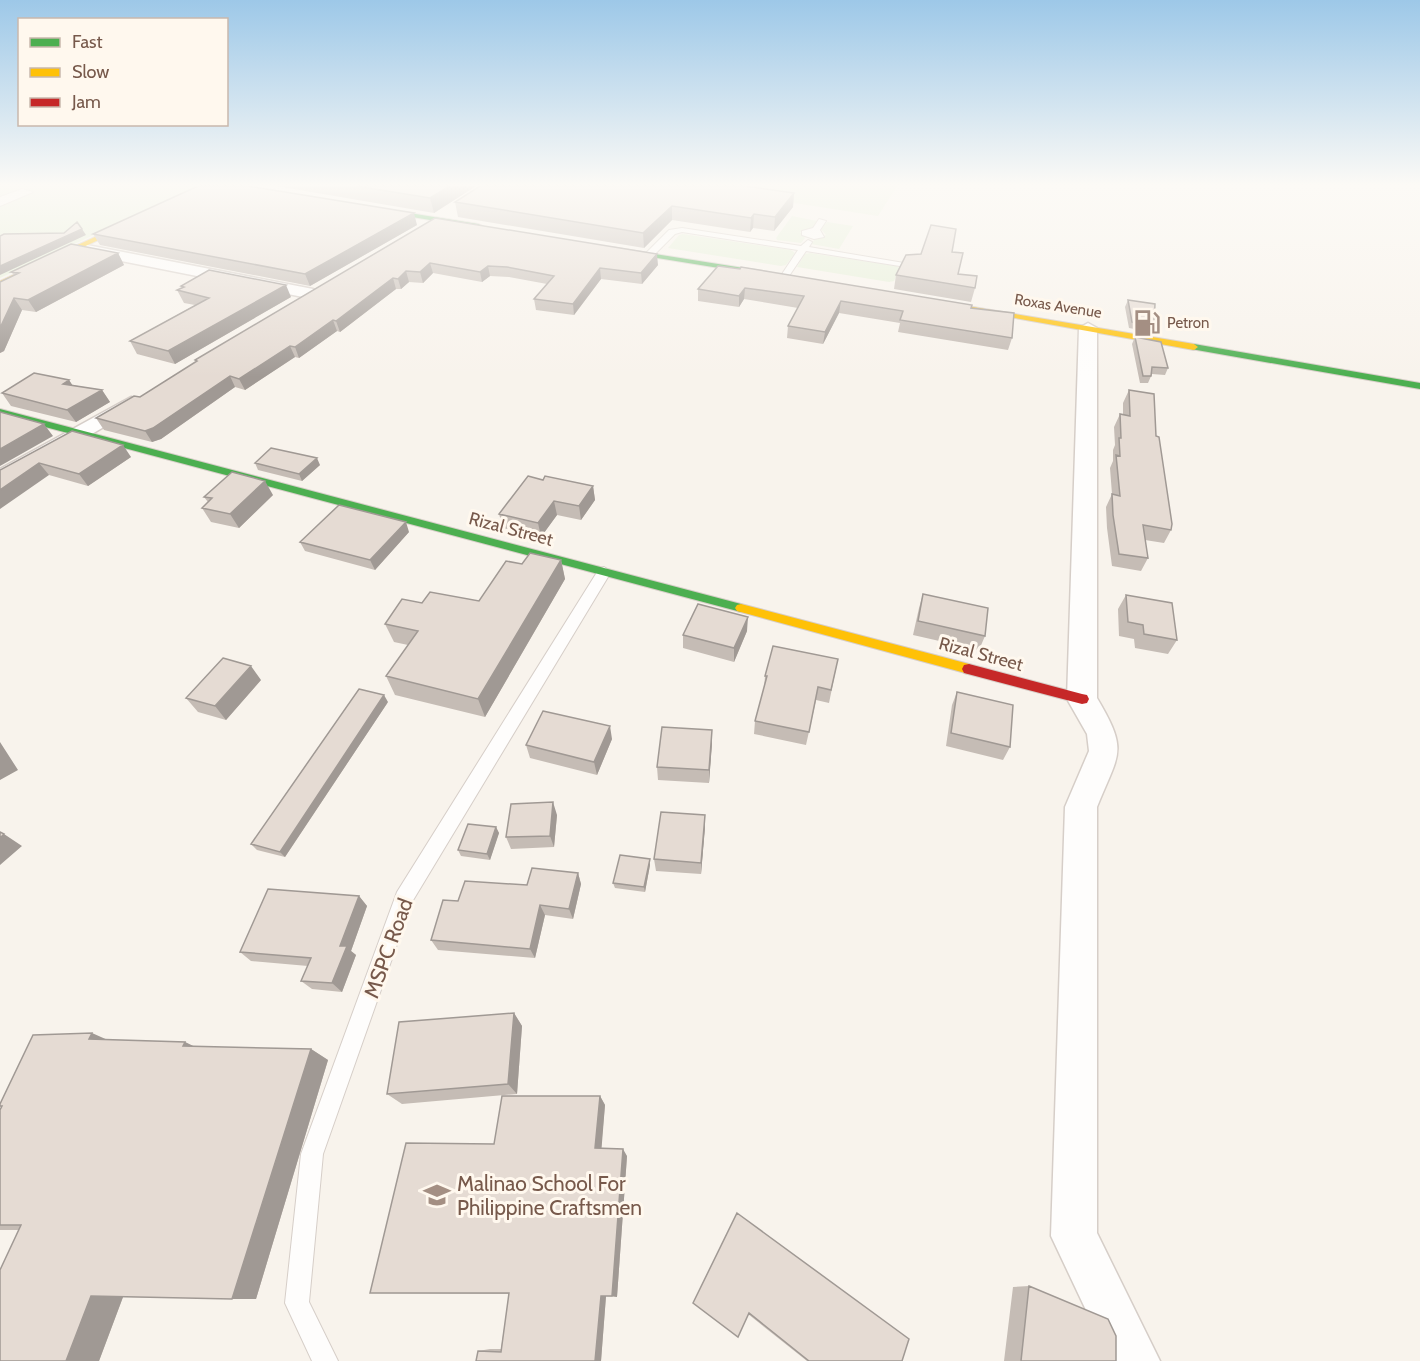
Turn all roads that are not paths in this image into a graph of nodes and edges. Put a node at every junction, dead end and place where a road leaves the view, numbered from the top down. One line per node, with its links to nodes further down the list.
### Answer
1 (74, 250): 11 (main road)
2 (85, 250): 12 (street)
3 (617, 250): 7 (main road)
4 (654, 250): 7 (lane)
5 (802, 250): 9 (lane)
6 (813, 250): 8 (lane)
7 (649, 255): 9 (main road)
8 (906, 264)
9 (789, 278)
10 (332, 283): 12 (street)
11 (0, 284)
12 (313, 294): 13 (street)
13 (292, 306)
14 (959, 306): 15 (main road, Roxas Avenue)
15 (1088, 327): 16 (main road, Roxas Avenue); 22 (street)
16 (1420, 386)
17 (151, 391): 19 (street)
18 (0, 412): 19 (main road, Rizal Street)
19 (80, 433): 20 (street); 21 (main road, Rizal Street)
20 (0, 478)
21 (604, 572): 22 (main road, Rizal Street); 23 (lane, MSPC Road)
22 (1082, 699): 24 (street)
23 (325, 1361)
24 (1136, 1361)

